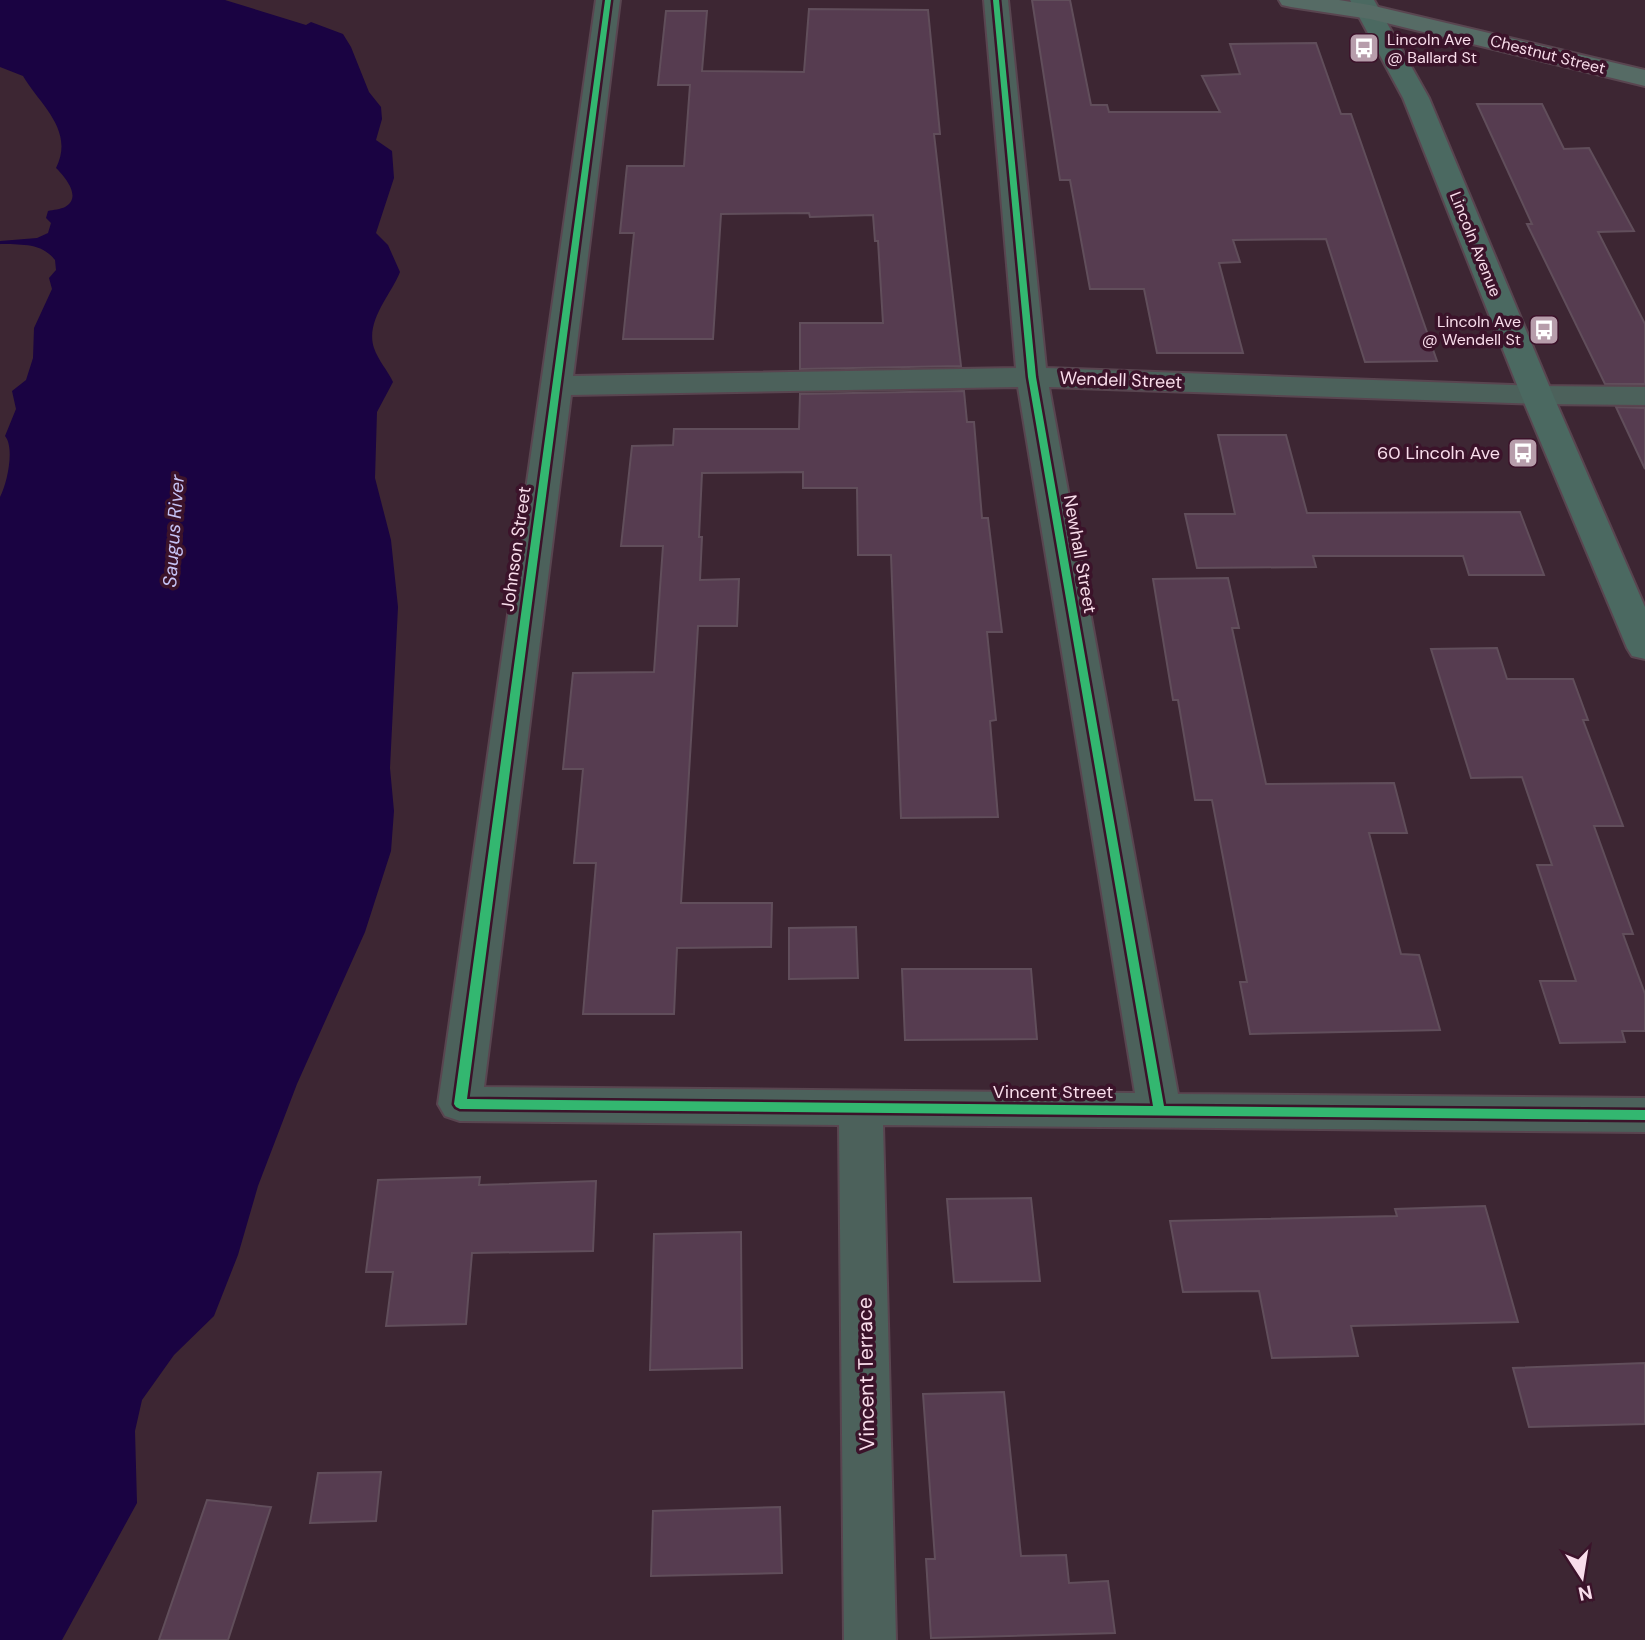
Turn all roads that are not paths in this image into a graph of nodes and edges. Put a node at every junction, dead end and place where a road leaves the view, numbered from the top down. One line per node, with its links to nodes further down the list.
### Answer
1 (608, 0): 7 (street, Johnson Street)
2 (996, 0): 6 (street, Newhall Street)
3 (1291, 0): 4 (main road, Chestnut Street)
4 (1366, 6): 5 (main road, Chestnut Street); 8 (main road, Lincoln Avenue)
5 (1645, 78)
6 (1032, 376): 7 (street, Wendell Street); 8 (street, Wendell Street); 13 (street, Newhall Street)
7 (555, 386): 11 (street, Johnson Street)
8 (1537, 395): 9 (street, Wendell Street); 10 (main road, Lincoln Avenue)
9 (1645, 396)
10 (1645, 648)
11 (460, 1104): 12 (street, Vincent Street)
12 (862, 1108): 13 (street, Vincent Street); 15 (street, Vincent Terrace)
13 (1159, 1110): 14 (street, Vincent Street)
14 (1645, 1115)
15 (870, 1640)

